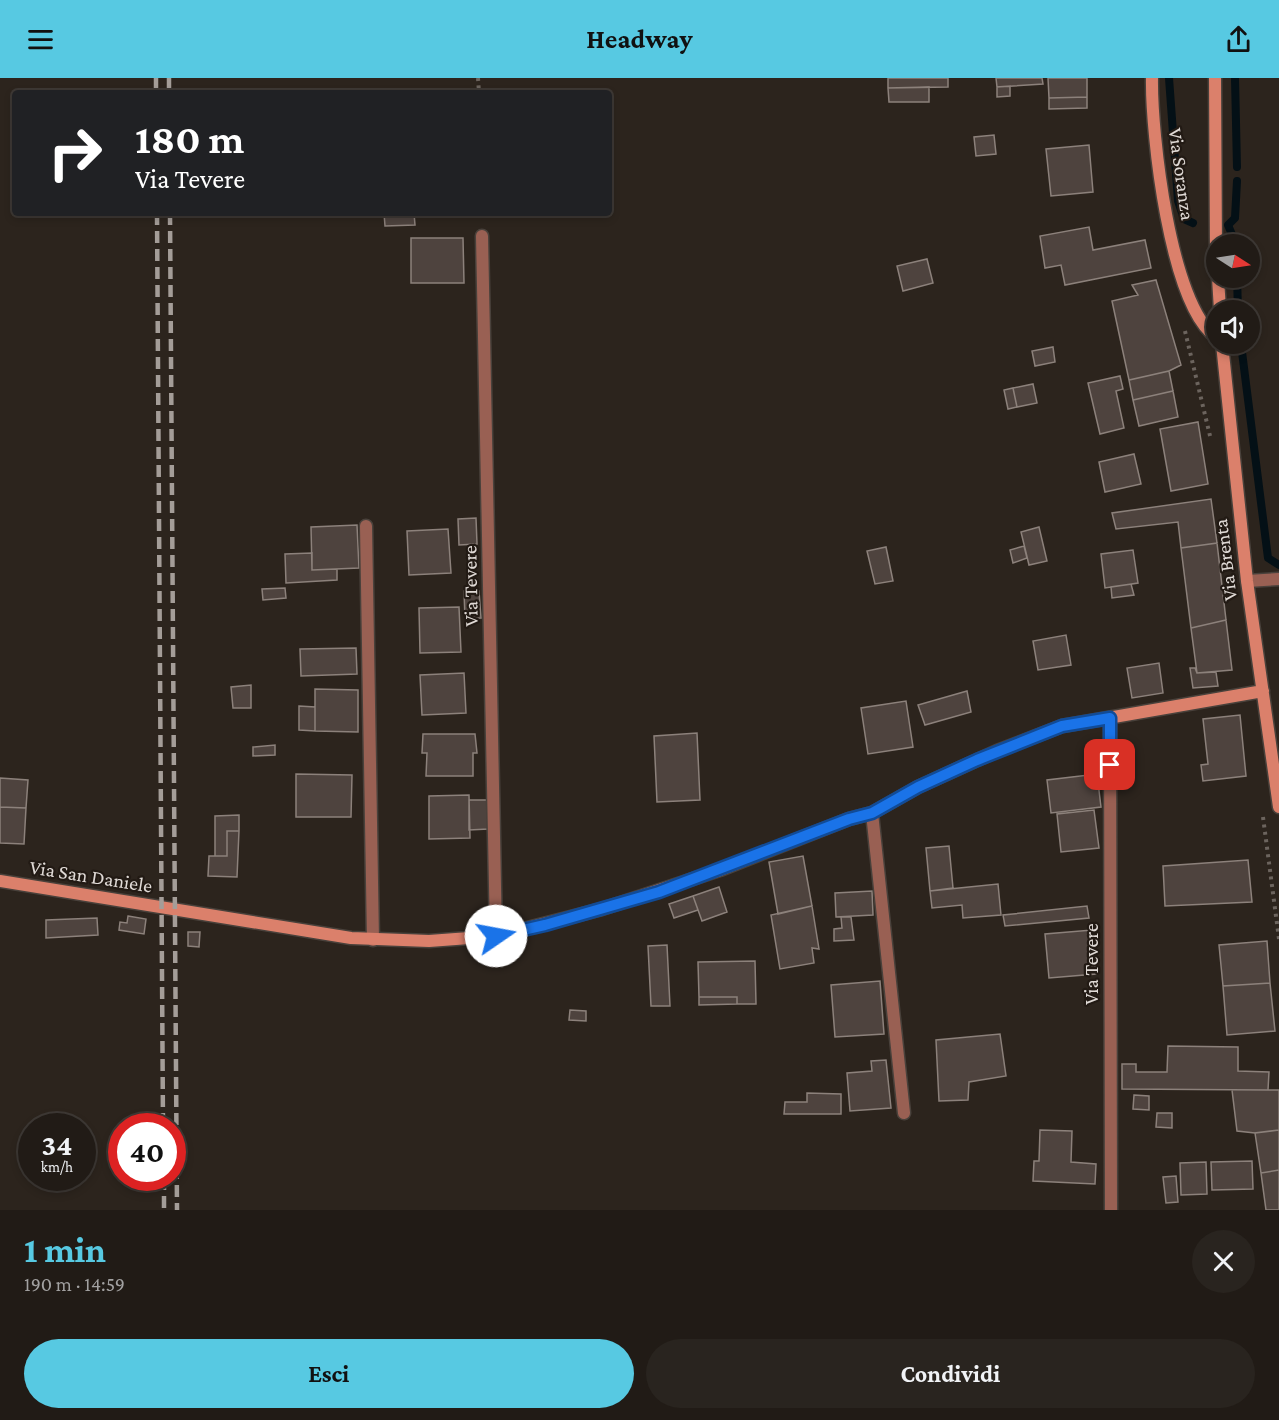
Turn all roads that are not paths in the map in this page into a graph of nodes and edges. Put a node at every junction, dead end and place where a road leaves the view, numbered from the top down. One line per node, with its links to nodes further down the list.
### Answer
1 (1152, 78): 5 (street, Via Soranza)
2 (1215, 78): 3 (street)
3 (1216, 234)
4 (482, 236): 15 (street, Via Tevere)
5 (1206, 326)
6 (1223, 354): 9 (street, Via Brenta)
7 (366, 525): 16 (street)
8 (1279, 579): 9 (street)
9 (1247, 581): 10 (street, Via Brenta)
10 (1263, 691): 11 (street); 12 (street, Via Brenta)
11 (1110, 718): 13 (street); 18 (street, Via Tevere)
12 (1279, 807)
13 (872, 813): 15 (street); 17 (street)
14 (0, 881): 16 (street, Via San Daniele)
15 (496, 936): 16 (street)
16 (373, 940)
17 (904, 1113)
18 (1111, 1210)

